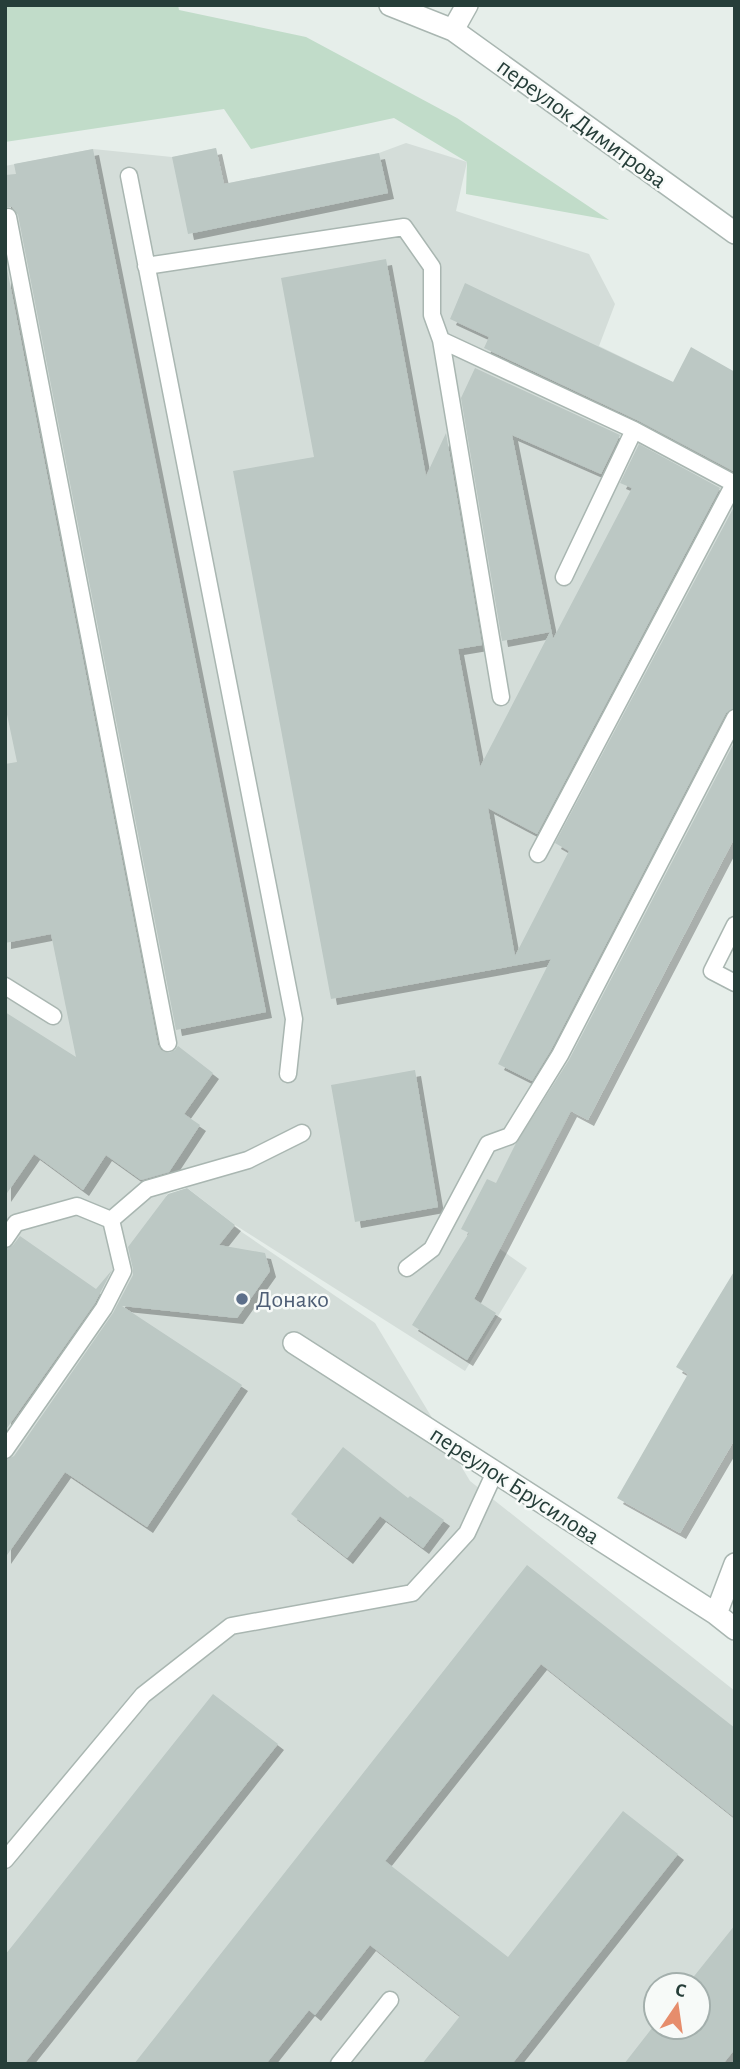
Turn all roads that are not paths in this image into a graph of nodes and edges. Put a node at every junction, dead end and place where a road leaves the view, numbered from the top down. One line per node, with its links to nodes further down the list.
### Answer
1 (390, 5): 3 (street, переулок Димитрова)
2 (467, 5): 3 (street)
3 (453, 30): 6 (street, переулок Димитрова)
4 (129, 176): 7 (lane)
5 (8, 217): 19 (lane)
6 (735, 233)
7 (146, 266): 8 (lane); 20 (lane)
8 (441, 340): 9 (lane); 12 (lane)
9 (634, 430): 10 (lane); 11 (lane)
10 (734, 484): 14 (lane)
11 (564, 577)
12 (501, 697)
13 (735, 718): 24 (lane)
14 (538, 854)
15 (735, 925): 16 (lane)
16 (735, 983)
17 (5, 986): 18 (lane)
18 (53, 1016)
19 (168, 1042)
20 (288, 1074)
21 (302, 1133): 22 (lane)
22 (111, 1220): 23 (lane); 26 (lane)
23 (5, 1239)
24 (407, 1268)
25 (294, 1343): 27 (street, переулок Брусилова)
26 (5, 1450)
27 (495, 1472): 29 (street, переулок Брусилова); 31 (lane)
28 (735, 1564): 29 (street)
29 (716, 1614): 30 (street, переулок Брусилова)
30 (735, 1629)
31 (5, 1860)
32 (390, 2000): 33 (lane)
33 (339, 2064)

